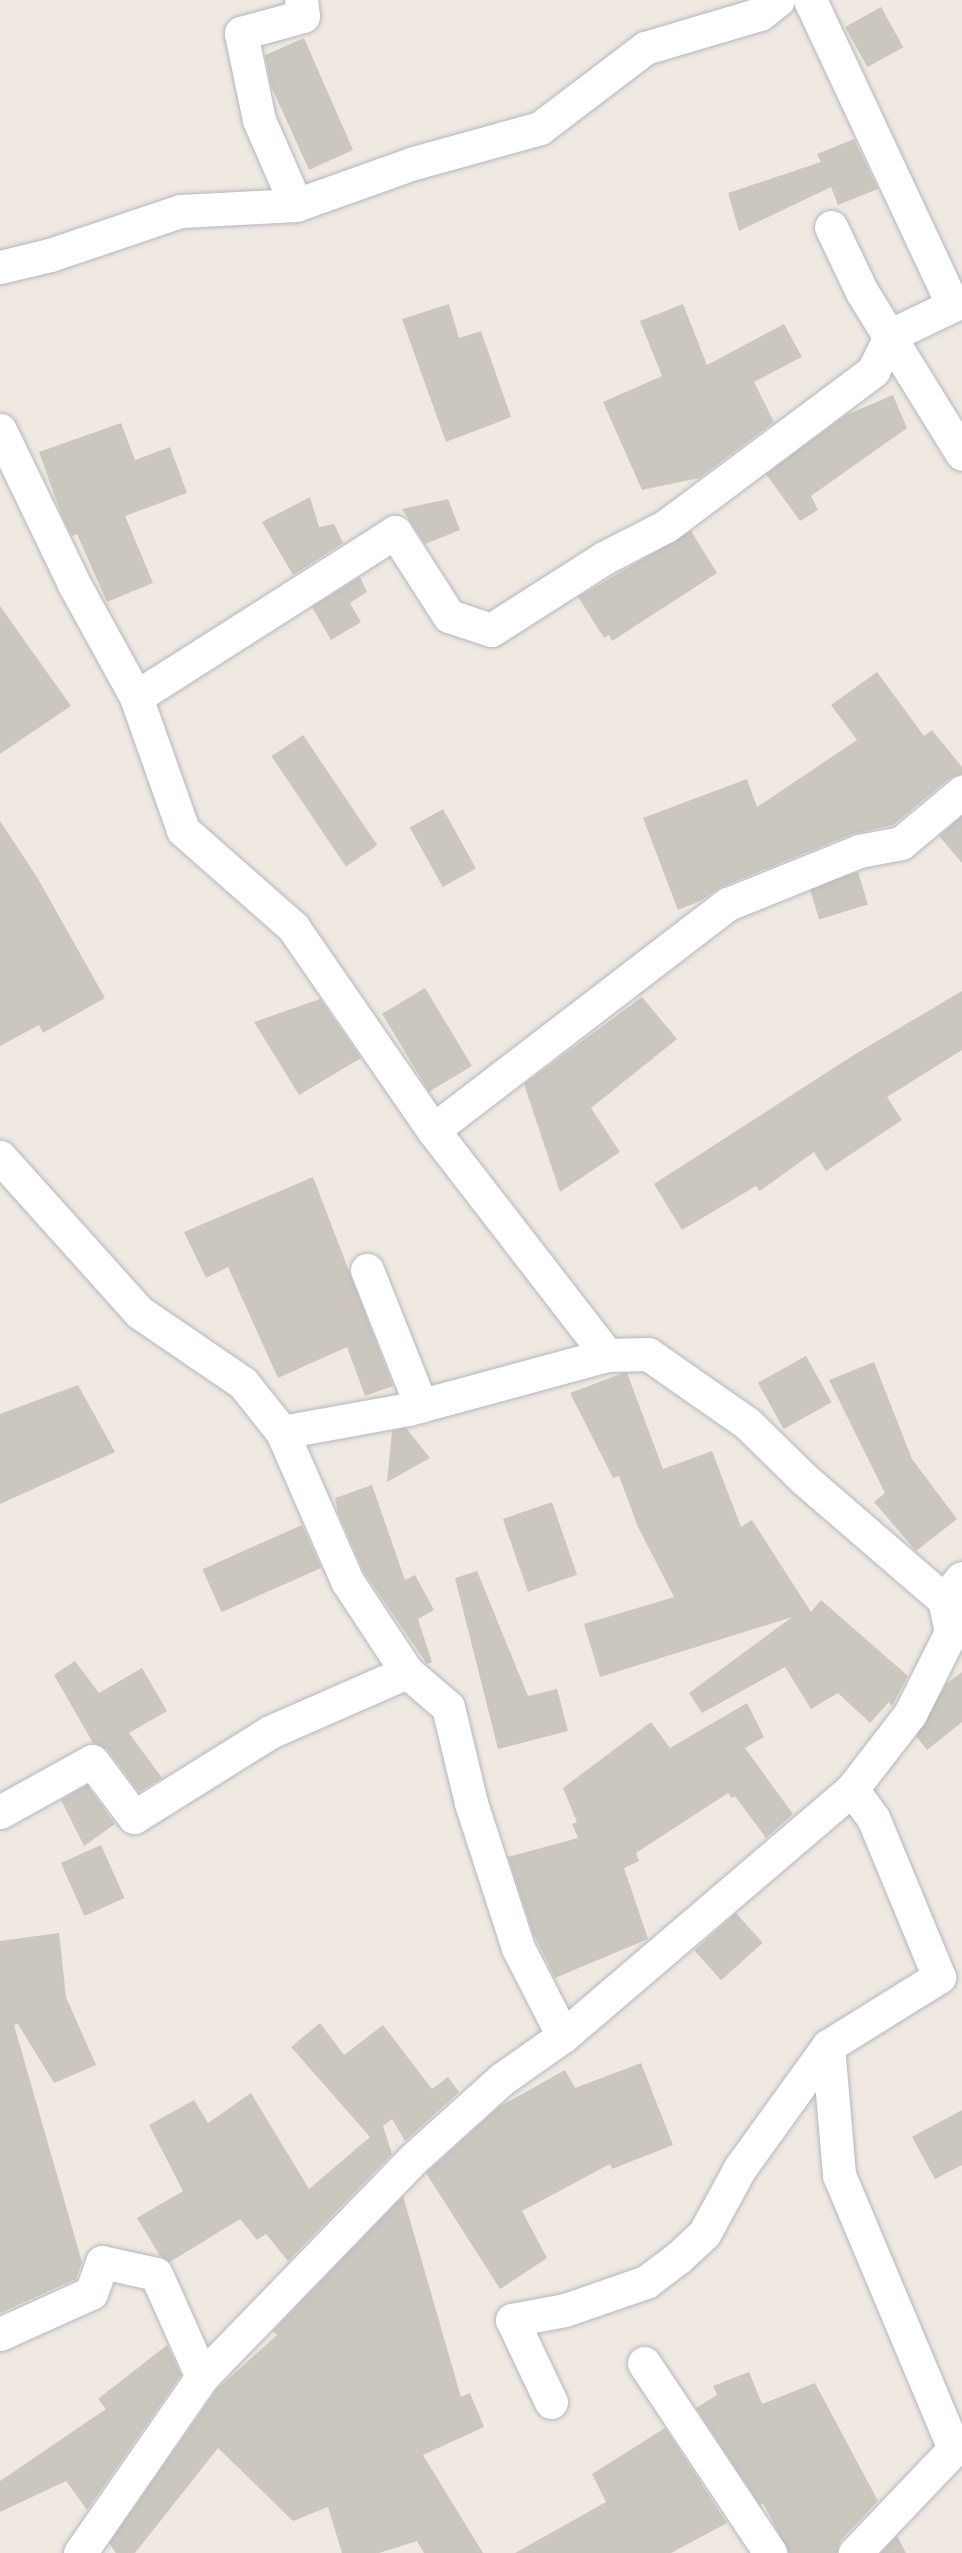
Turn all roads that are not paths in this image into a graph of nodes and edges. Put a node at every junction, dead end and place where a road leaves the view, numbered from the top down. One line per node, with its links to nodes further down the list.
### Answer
1 (301, 0): 4 (street)
2 (777, 0): 4 (street)
3 (810, 0): 7 (street)
4 (296, 205): 6 (street)
5 (831, 227): 8 (street)
6 (0, 267)
7 (958, 303): 8 (street)
8 (891, 335): 10 (street); 11 (street)
9 (0, 430): 11 (street)
10 (962, 454)
11 (136, 697): 13 (street)
12 (962, 792): 13 (street)
13 (433, 1130): 16 (street)
14 (0, 1157): 18 (street)
15 (367, 1270): 17 (street)
16 (607, 1355): 17 (street); 19 (street)
17 (421, 1406): 18 (street)
18 (282, 1432): 21 (street)
19 (953, 1589): 20 (street); 22 (street)
20 (962, 1627)
21 (407, 1672): 23 (street); 24 (street)
22 (852, 1789): 24 (street); 25 (street)
23 (5, 1802)
24 (563, 2036): 28 (street)
25 (828, 2046): 29 (street); 32 (street)
26 (0, 2334): 28 (street)
27 (644, 2363): 31 (street)
28 (202, 2376): 30 (street)
29 (551, 2402)
30 (80, 2553)
31 (770, 2553)
32 (855, 2553)

